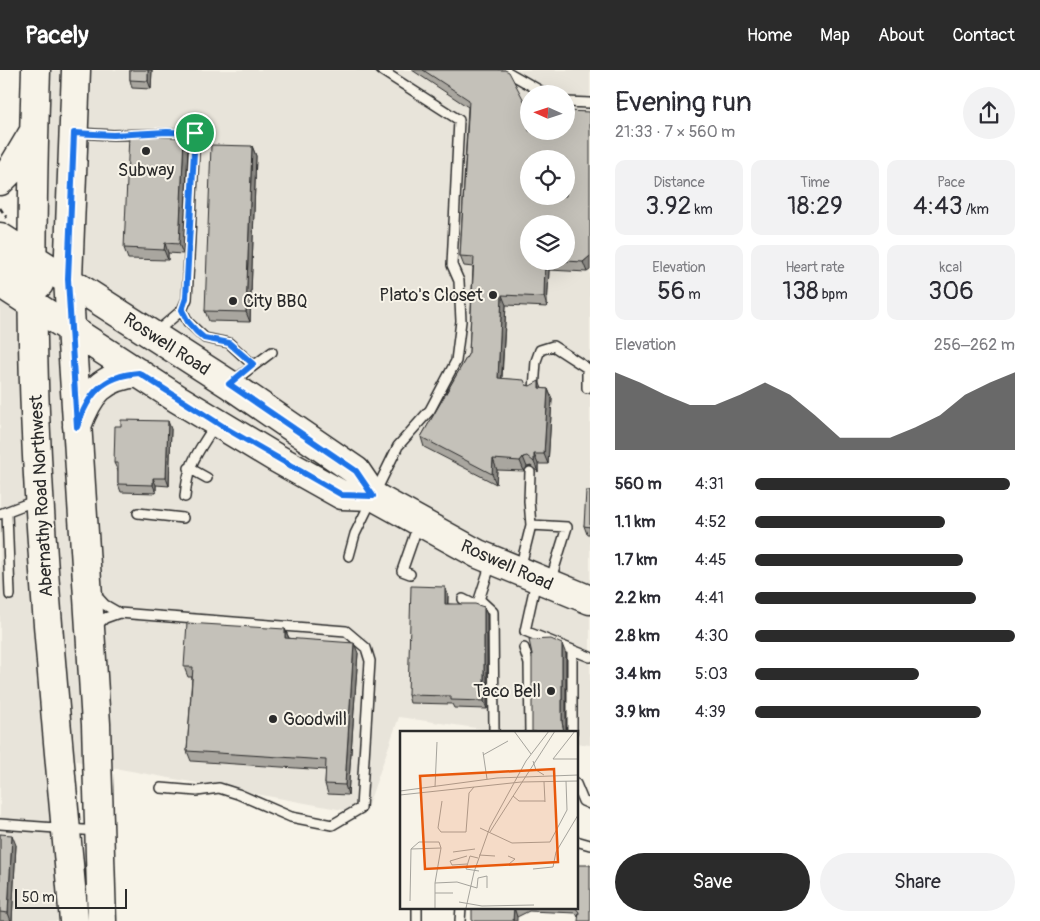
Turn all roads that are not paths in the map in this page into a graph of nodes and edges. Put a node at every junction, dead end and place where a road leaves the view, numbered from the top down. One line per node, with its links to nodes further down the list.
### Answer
1 (36, 70): 8 (main road, Abernathy Road Northwest)
2 (76, 70): 9 (main road, Abernathy Road Northwest)
3 (381, 70): 31 (lane)
4 (504, 70): 5 (lane)
5 (530, 85)
6 (575, 103): 7 (lane)
7 (590, 104)
8 (34, 132): 12 (main road); 15 (main road, Abernathy Road Northwest)
9 (74, 133): 10 (lane); 17 (main road, Abernathy Road Northwest)
10 (195, 133): 11 (lane); 18 (lane)
11 (207, 133)
12 (0, 181)
13 (4, 228): 15 (main road, Roswell Road)
14 (0, 260): 15 (main road)
15 (32, 280): 16 (main road, Roswell Road); 17 (main road, Roswell Road); 17 (main road, Roswell Road); 33 (main road, Abernathy Road Northwest)
16 (0, 283)
17 (70, 304): 19 (main road, Roswell Road); 22 (main road, Roswell Road); 27 (main road, Abernathy Road Northwest)
18 (182, 310): 19 (lane); 21 (lane)
19 (152, 334): 23 (main road, Roswell Road)
20 (272, 352): 21 (lane)
21 (253, 364): 23 (lane)
22 (139, 373): 26 (main road, Roswell Road); 27 (main road)
23 (229, 384): 31 (main road, Roswell Road)
24 (587, 388): 25 (lane)
25 (534, 390)
26 (216, 422): 28 (lane); 31 (main road, Roswell Road)
27 (77, 427): 43 (main road, Abernathy Road Northwest)
28 (189, 468): 30 (lane); 32 (lane)
29 (530, 472): 38 (lane)
30 (207, 478)
31 (373, 496): 37 (main road, Roswell Road); 39 (lane)
32 (185, 497)
33 (39, 499): 35 (lane); 60 (main road, Abernathy Road Northwest)
34 (138, 513): 36 (lane)
35 (3, 514): 44 (lane)
36 (183, 518)
37 (419, 523): 40 (main road, Roswell Road); 41 (lane)
38 (531, 525): 42 (lane); 42 (lane)
39 (348, 556)
40 (492, 560): 42 (main road, Roswell Road); 46 (lane)
41 (410, 574)
42 (535, 578): 47 (main road, Roswell Road); 51 (lane)
43 (86, 583): 48 (lane); 49 (main road, Abernathy Road Northwest)
44 (10, 595)
45 (464, 599): 46 (lane)
46 (479, 599): 53 (lane)
47 (590, 600)
48 (119, 613): 49 (lane); 56 (lane)
49 (91, 634): 60 (main road, Abernathy Road Northwest)
50 (524, 648): 54 (lane)
51 (572, 650): 52 (lane); 55 (lane)
52 (590, 657)
53 (494, 731)
54 (530, 731)
55 (572, 731)
56 (161, 788)
57 (578, 789): 58 (lane)
58 (590, 804)
59 (0, 824): 60 (lane)
60 (83, 830): 65 (main road, Abernathy Road Northwest); 66 (main road); 67 (main road, Abernathy Road Northwest)
61 (578, 841): 62 (lane)
62 (590, 845)
63 (417, 908): 68 (lane)
64 (461, 908): 69 (lane)
65 (74, 921)
66 (95, 921)
67 (102, 921)
68 (416, 921)
69 (460, 921)

